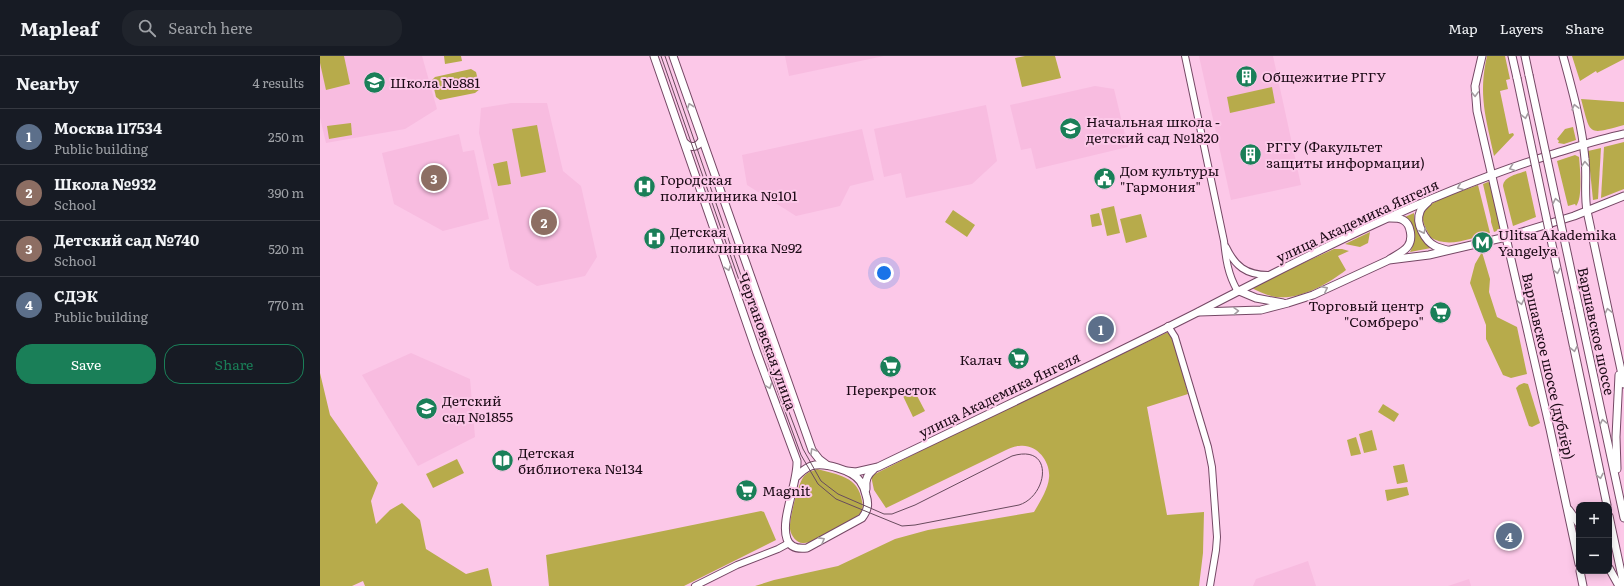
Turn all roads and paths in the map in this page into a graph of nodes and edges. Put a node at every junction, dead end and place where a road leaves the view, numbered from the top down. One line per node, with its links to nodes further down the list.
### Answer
1 (654, 56): 10 (main road, Чертановская улица)
2 (673, 56): 9 (main road, Чертановская улица, one-way to 2)
3 (1185, 56): 18 (street)
4 (1482, 56): 12 (main road, Варшавское шоссе (дублёр), one-way to 12)
5 (1512, 56): 34 (main road, Варшавское шоссе, one-way to 34, bridge)
6 (1525, 56): 32 (main road, Варшавское шоссе, one-way to 6, bridge)
7 (1563, 56): 11 (main road, one-way to 7)
8 (1624, 134): 11 (main road, улица Академика Янгеля)
9 (702, 140): 10 (main road); 28 (main road, Чертановская улица, one-way to 9)
10 (684, 143): 31 (main road, Чертановская улица, one-way to 31)
11 (1583, 145): 12 (main road, улица Академика Янгеля, one-way to 12); 15 (main road, one-way to 11)
12 (1491, 175): 14 (main road, улица Академика Янгеля, one-way to 14); 17 (main road, Варшавское шоссе (дублёр))
13 (1624, 196): 15 (main road, улица Академика Янгеля)
14 (1429, 200): 16 (main road, улица Академика Янгеля); 19 (main road, one-way to 19)
15 (1587, 211): 17 (main road, улица Академика Янгеля); 26 (main road, one-way to 15)
16 (1390, 218): 20 (main road); 21 (main road, улица Академика Янгеля)
17 (1506, 237): 19 (main road, улица Академика Янгеля); 35 (main road, Варшавское шоссе (дублёр), one-way to 35)
18 (1224, 241): 21 (street); 22 (street)
19 (1449, 251): 20 (main road, улица Академика Янгеля)
20 (1389, 260): 23 (main road, улица Академика Янгеля, one-way to 20)
21 (1268, 275): 22 (main road, улица Академика Янгеля)
22 (1237, 290): 23 (main road); 24 (main road, улица Академика Янгеля)
23 (1288, 303): 24 (main road, улица Академика Янгеля, one-way to 23)
24 (1197, 312): 25 (main road, улица Академика Янгеля)
25 (1168, 326): 29 (main road, улица Академика Янгеля); 44 (street)
26 (1620, 362): 27 (main road); 32 (main road)
27 (1624, 384)
28 (827, 465): 30 (main road, Чертановская улица); 31 (main road, Чертановская улица)
29 (878, 467): 30 (main road); 33 (main road)
30 (847, 471): 33 (main road, Чертановская улица)
31 (796, 477): 39 (main road, Чертановская улица)
32 (1617, 487): 36 (main road, Варшавское шоссе)
33 (868, 500): 39 (main road, one-way to 33)
34 (1606, 502)
35 (1567, 507): 37 (main road); 40 (main road, Варшавское шоссе (дублёр))
36 (1624, 518)
37 (1576, 520)
38 (1612, 530): 47 (main road)
39 (789, 543): 43 (street)
40 (1576, 550)
41 (1612, 573): 46 (main road)
42 (1581, 574): 45 (main road)
43 (695, 586)
44 (1210, 586)
45 (1583, 586)
46 (1619, 586)
47 (1624, 586)

